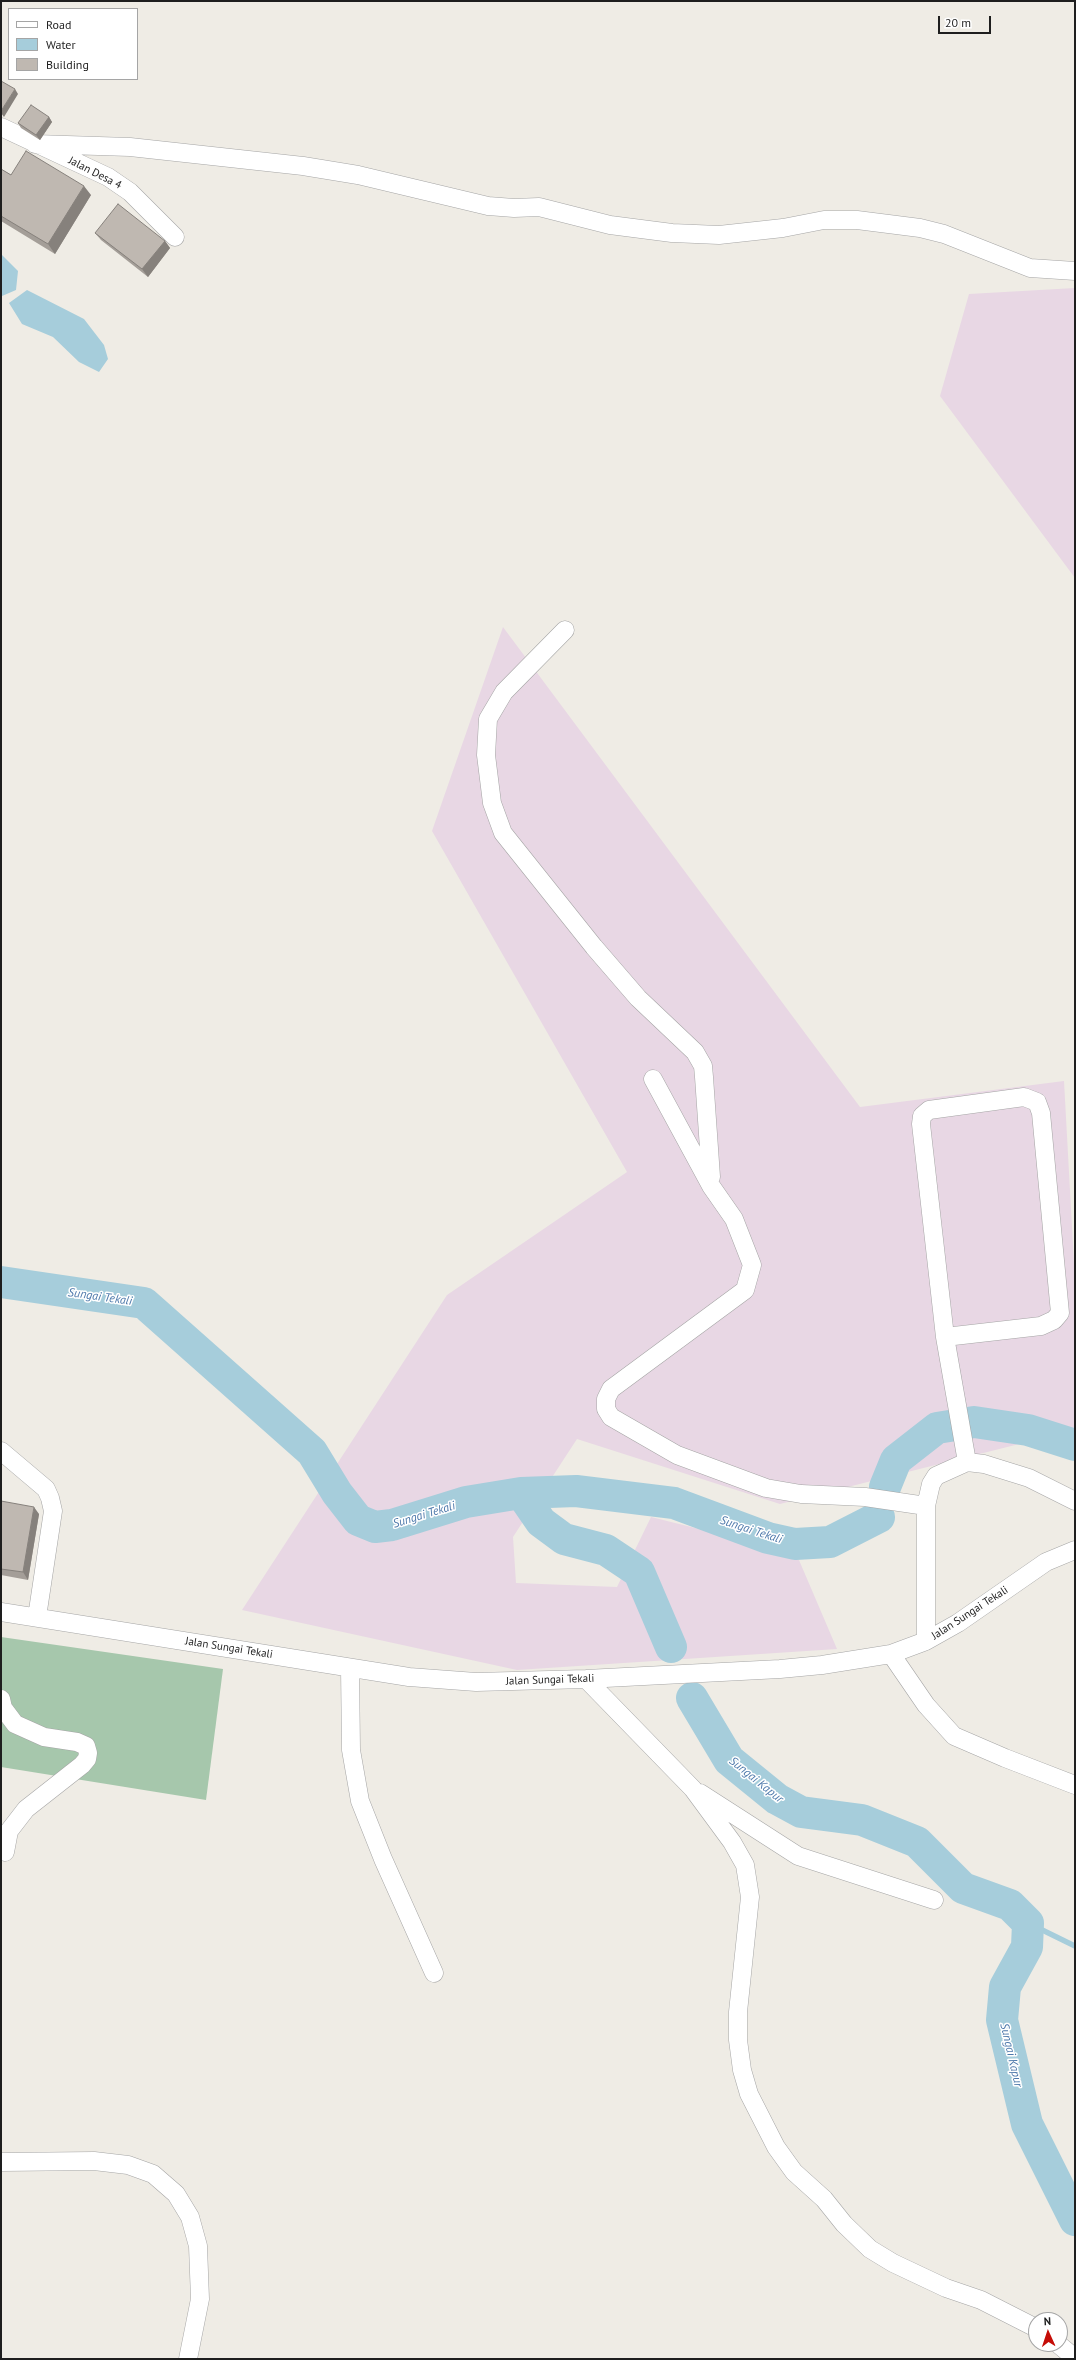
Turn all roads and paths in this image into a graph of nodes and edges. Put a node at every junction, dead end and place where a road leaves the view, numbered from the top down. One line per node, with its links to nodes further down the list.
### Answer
1 (1, 127): 2 (street, Jalan Desa 4)
2 (35, 144): 3 (street, Jalan Desa 4); 4 (street)
3 (175, 237)
4 (1075, 271)
5 (565, 630): 7 (street)
6 (653, 1079): 7 (street)
7 (711, 1186): 12 (street)
8 (945, 1337): 8 (street); 10 (street)
9 (1, 1451): 15 (street)
10 (967, 1462): 11 (street); 12 (street)
11 (1075, 1501)
12 (926, 1506): 16 (street)
13 (1075, 1550): 16 (street, Jalan Sungai Tekali)
14 (1, 1612): 15 (street, Jalan Sungai Tekali)
15 (37, 1618): 18 (street, Jalan Sungai Tekali)
16 (926, 1641): 17 (street, Jalan Sungai Tekali)
17 (891, 1654): 19 (street, Jalan Sungai Tekali); 21 (street)
18 (350, 1668): 19 (street, Jalan Sungai Tekali); 25 (street)
19 (586, 1679): 22 (street)
20 (1, 1699): 23 (street)
21 (1075, 1785)
22 (693, 1789): 24 (street); 27 (street)
23 (5, 1852)
24 (934, 1900)
25 (434, 1973)
26 (1, 2162): 28 (street)
27 (1028, 2324)
28 (188, 2359)

